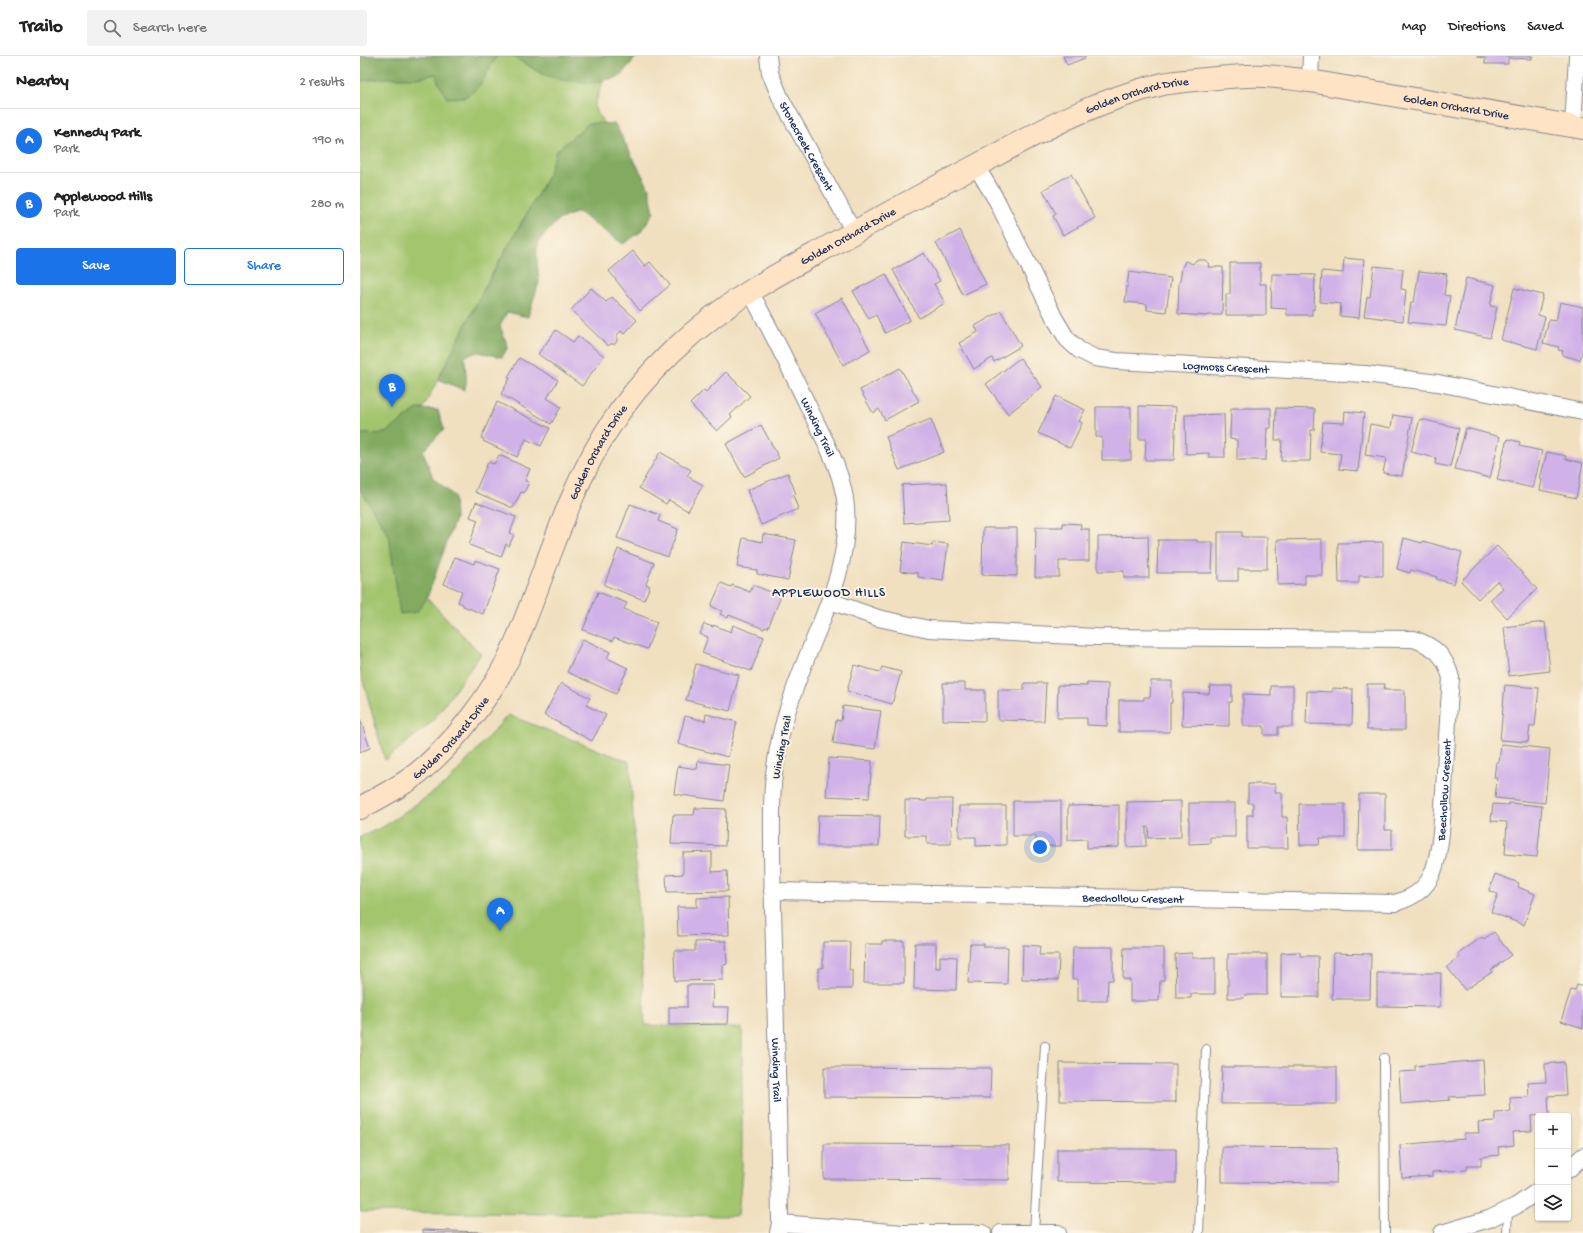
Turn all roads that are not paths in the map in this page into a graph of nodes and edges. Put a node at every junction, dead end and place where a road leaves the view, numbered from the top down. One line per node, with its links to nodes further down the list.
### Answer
1 (768, 56): 7 (street, Stonecreek Crescent)
2 (1311, 56): 4 (street)
3 (1577, 56): 5 (street)
4 (1310, 81): 5 (street, Golden Orchard Drive); 6 (street, Golden Orchard Drive)
5 (1578, 127)
6 (976, 166): 7 (street, Golden Orchard Drive); 9 (street, Logmoss Crescent)
7 (854, 232): 8 (street, Golden Orchard Drive)
8 (750, 291): 10 (street, Winding Trail); 11 (street, Golden Orchard Drive)
9 (1583, 412)
10 (830, 601): 12 (street, Winding Trail); 12 (street, Beechollow Crescent)
11 (360, 808)
12 (772, 891): 20 (street, Winding Trail)
13 (1045, 1046): 21 (lane)
14 (1206, 1049): 25 (lane)
15 (1384, 1058): 26 (lane)
16 (1583, 1156): 17 (street)
17 (1571, 1167)
18 (1535, 1193): 19 (street)
19 (1508, 1209): 27 (street); 28 (lane)
20 (779, 1228): 22 (street)
21 (1034, 1232): 23 (street); 24 (street)
22 (983, 1233)
23 (1001, 1233)
24 (1058, 1233)
25 (1199, 1233)
26 (1385, 1233)
27 (1442, 1233)
28 (1507, 1233)

